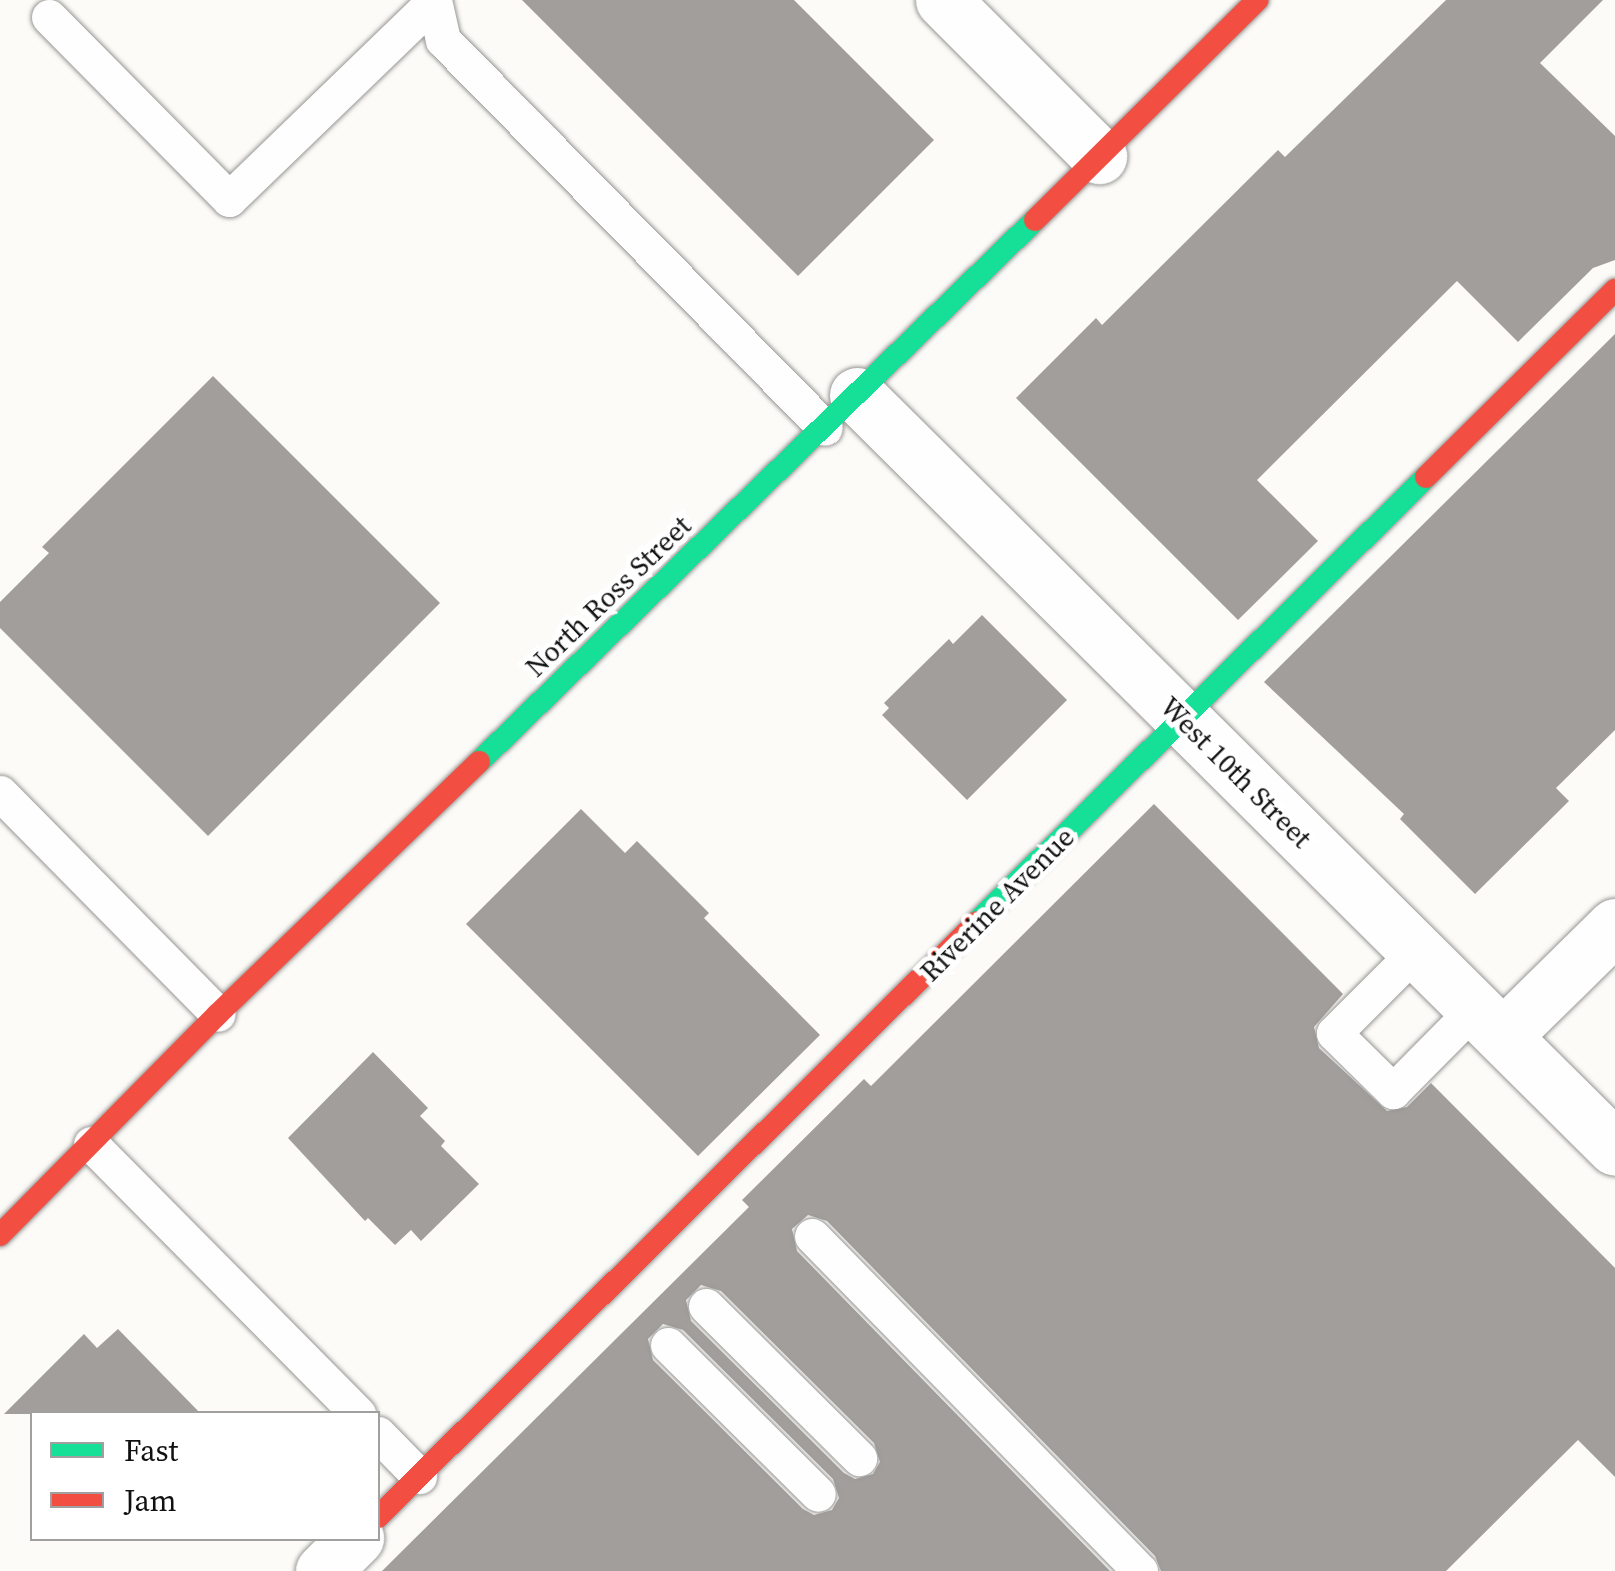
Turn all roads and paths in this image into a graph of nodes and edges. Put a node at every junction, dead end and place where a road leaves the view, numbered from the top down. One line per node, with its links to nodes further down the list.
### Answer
1 (943, 0): 5 (street)
2 (1257, 0): 5 (street, North Ross Street)
3 (433, 2): 4 (lane); 7 (lane)
4 (49, 17)
5 (1099, 156): 7 (street, North Ross Street)
6 (1615, 290): 8 (street, Riverine Avenue)
7 (841, 412): 8 (street, West 10th Street); 12 (street, North Ross Street)
8 (1183, 720): 11 (street, West 10th Street); 23 (street, Riverine Avenue)
9 (0, 793): 12 (lane)
10 (1615, 926): 13 (street)
11 (1416, 951): 13 (street, West 10th Street); 13 (lane)
12 (218, 1014): 14 (street, North Ross Street)
13 (1489, 1022): 15 (street, West 10th Street)
14 (91, 1144): 16 (street, North Ross Street); 20 (lane)
15 (1615, 1148)
16 (0, 1235)
17 (812, 1236): 28 (lane)
18 (706, 1306): 22 (lane)
19 (668, 1346): 24 (lane)
20 (355, 1411)
21 (380, 1436): 23 (lane)
22 (859, 1458)
23 (420, 1476): 25 (street, Riverine Avenue)
24 (818, 1494)
25 (380, 1515)
26 (353, 1541): 27 (street)
27 (323, 1571)
28 (1140, 1571)

